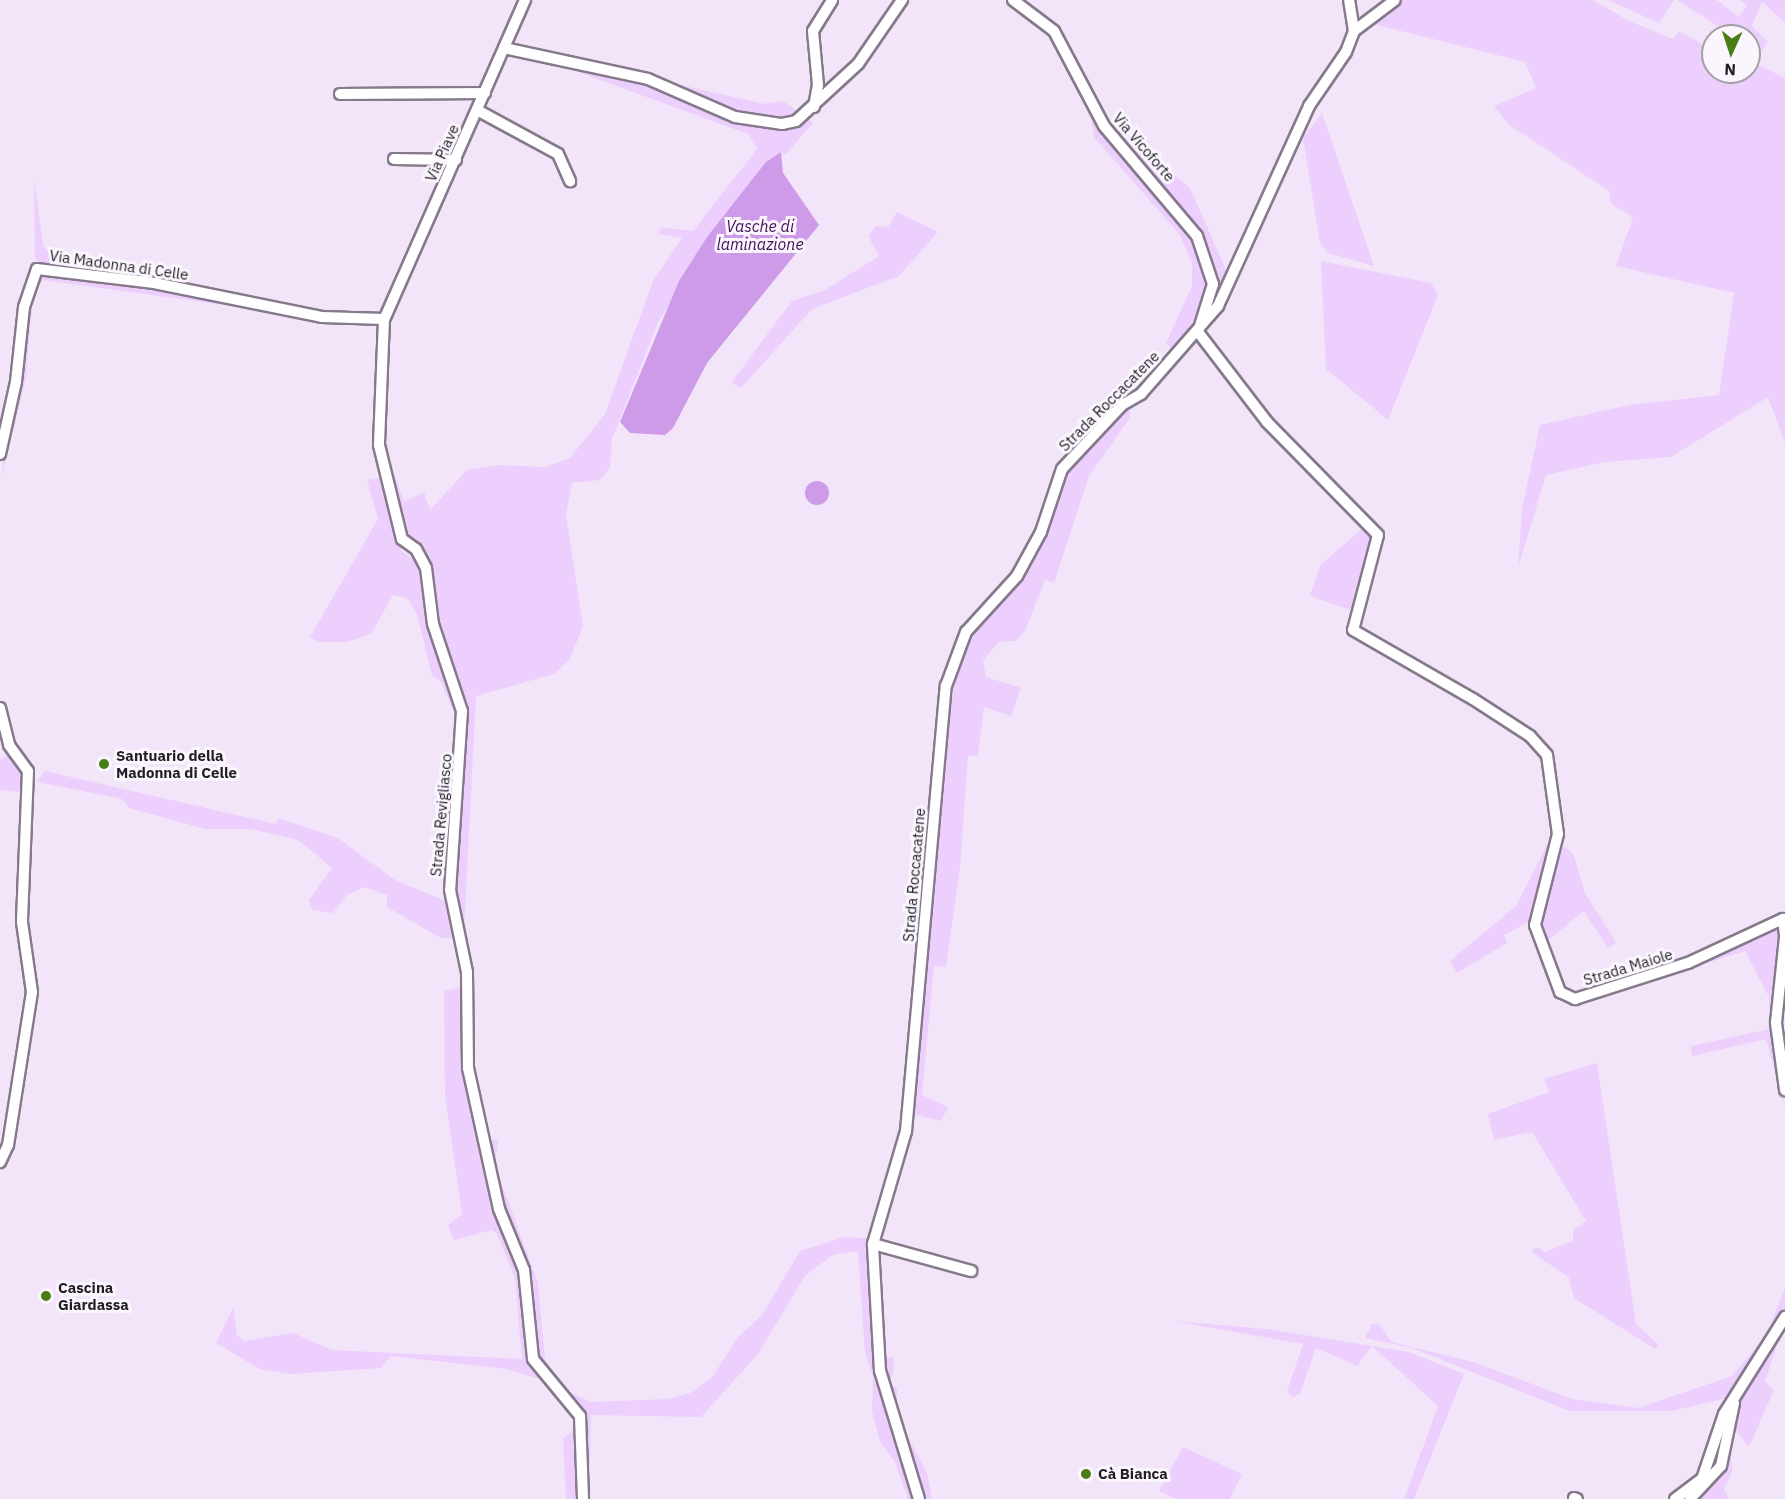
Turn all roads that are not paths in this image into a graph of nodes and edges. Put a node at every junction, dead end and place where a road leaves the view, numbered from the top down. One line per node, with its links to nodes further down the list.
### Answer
1 (525, 0): 8 (street, Via Piave)
2 (832, 0): 11 (street)
3 (902, 0): 11 (street)
4 (1013, 0): 17 (street, Via Vicoforte)
5 (1349, 0): 7 (street)
6 (1395, 0): 7 (street, Strada Roccacatene)
7 (1354, 31): 17 (street, Strada Roccacatene)
8 (504, 48): 9 (street, Via Piave); 11 (street)
9 (485, 93): 10 (street); 12 (street, Via Piave)
10 (340, 94)
11 (814, 107)
12 (477, 110): 14 (street, Via Piave); 15 (street)
13 (394, 159): 14 (street)
14 (456, 160): 16 (street, Via Piave)
15 (570, 181)
16 (384, 318): 18 (street, Via Madonna di Celle); 27 (street, Strada Revigliasco)
17 (1198, 332): 20 (street, Strada Maiole); 23 (street, Strada Roccacatene)
18 (0, 454)
19 (0, 708): 22 (street)
20 (1785, 936): 21 (street, Strada Maiole)
21 (1785, 1090)
22 (0, 1162)
23 (873, 1244): 24 (street); 28 (street, Strada Roccacatene)
24 (971, 1271)
25 (1785, 1317): 26 (street)
26 (1734, 1399): 29 (street); 30 (street)
27 (583, 1499)
28 (919, 1499)
29 (1676, 1499)
30 (1690, 1499)

